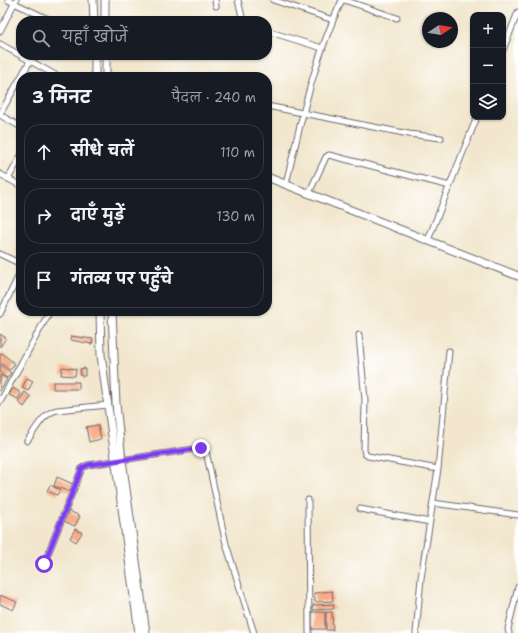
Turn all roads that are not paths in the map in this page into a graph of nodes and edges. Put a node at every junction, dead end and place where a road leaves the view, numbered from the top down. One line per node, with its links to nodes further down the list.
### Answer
1 (8, 0): 8 (street)
2 (93, 0): 12 (street)
3 (105, 0): 13 (street)
4 (215, 0): 9 (street)
5 (238, 0): 14 (street)
6 (273, 0): 16 (street)
7 (343, 0): 15 (street); 16 (street)
8 (16, 2): 11 (street); 17 (street)
9 (216, 6)
10 (518, 12): 21 (street)
11 (43, 16)
12 (94, 16)
13 (105, 16)
14 (242, 16)
15 (397, 18)
16 (333, 20): 20 (street)
17 (0, 31)
18 (272, 33): 20 (street)
19 (0, 44): 22 (street)
20 (322, 48): 33 (street)
21 (504, 48)
22 (16, 53)
23 (95, 60): 28 (street)
24 (106, 60): 29 (street)
25 (30, 61): 26 (street); 27 (street)
26 (24, 72)
27 (50, 72)
28 (95, 72)
29 (106, 72)
30 (16, 86): 32 (street)
31 (272, 107): 33 (street)
32 (0, 114): 35 (street)
33 (302, 114): 36 (street); 42 (street)
34 (476, 120): 43 (street)
35 (16, 123)
36 (441, 138)
37 (16, 165): 39 (street)
38 (0, 174): 39 (street)
39 (8, 179): 41 (street)
40 (272, 179): 42 (street)
41 (16, 183)
42 (286, 184): 44 (street)
43 (450, 186): 44 (street); 45 (street)
44 (309, 193): 45 (street)
45 (428, 240): 48 (street)
46 (0, 254): 47 (street)
47 (16, 262)
48 (518, 276)
49 (16, 281): 50 (street)
50 (0, 314)
51 (47, 316): 56 (street)
52 (100, 316): 57 (street)
53 (112, 316): 59 (street)
54 (359, 336): 60 (street)
55 (449, 351): 60 (street)
56 (0, 402)
57 (108, 405): 58 (street); 59 (street)
58 (27, 441)
59 (119, 460): 66 (street); 68 (street); 69 (street); 70 (street)
60 (438, 469): 62 (street)
61 (308, 500): 71 (street)
62 (433, 503): 64 (street); 65 (street)
63 (360, 509): 65 (street)
64 (518, 515)
65 (430, 522): 72 (street)
66 (44, 564)
67 (518, 587): 73 (street)
68 (139, 633)
69 (146, 633)
70 (254, 633)
71 (309, 633)
72 (416, 633)
73 (509, 633)

